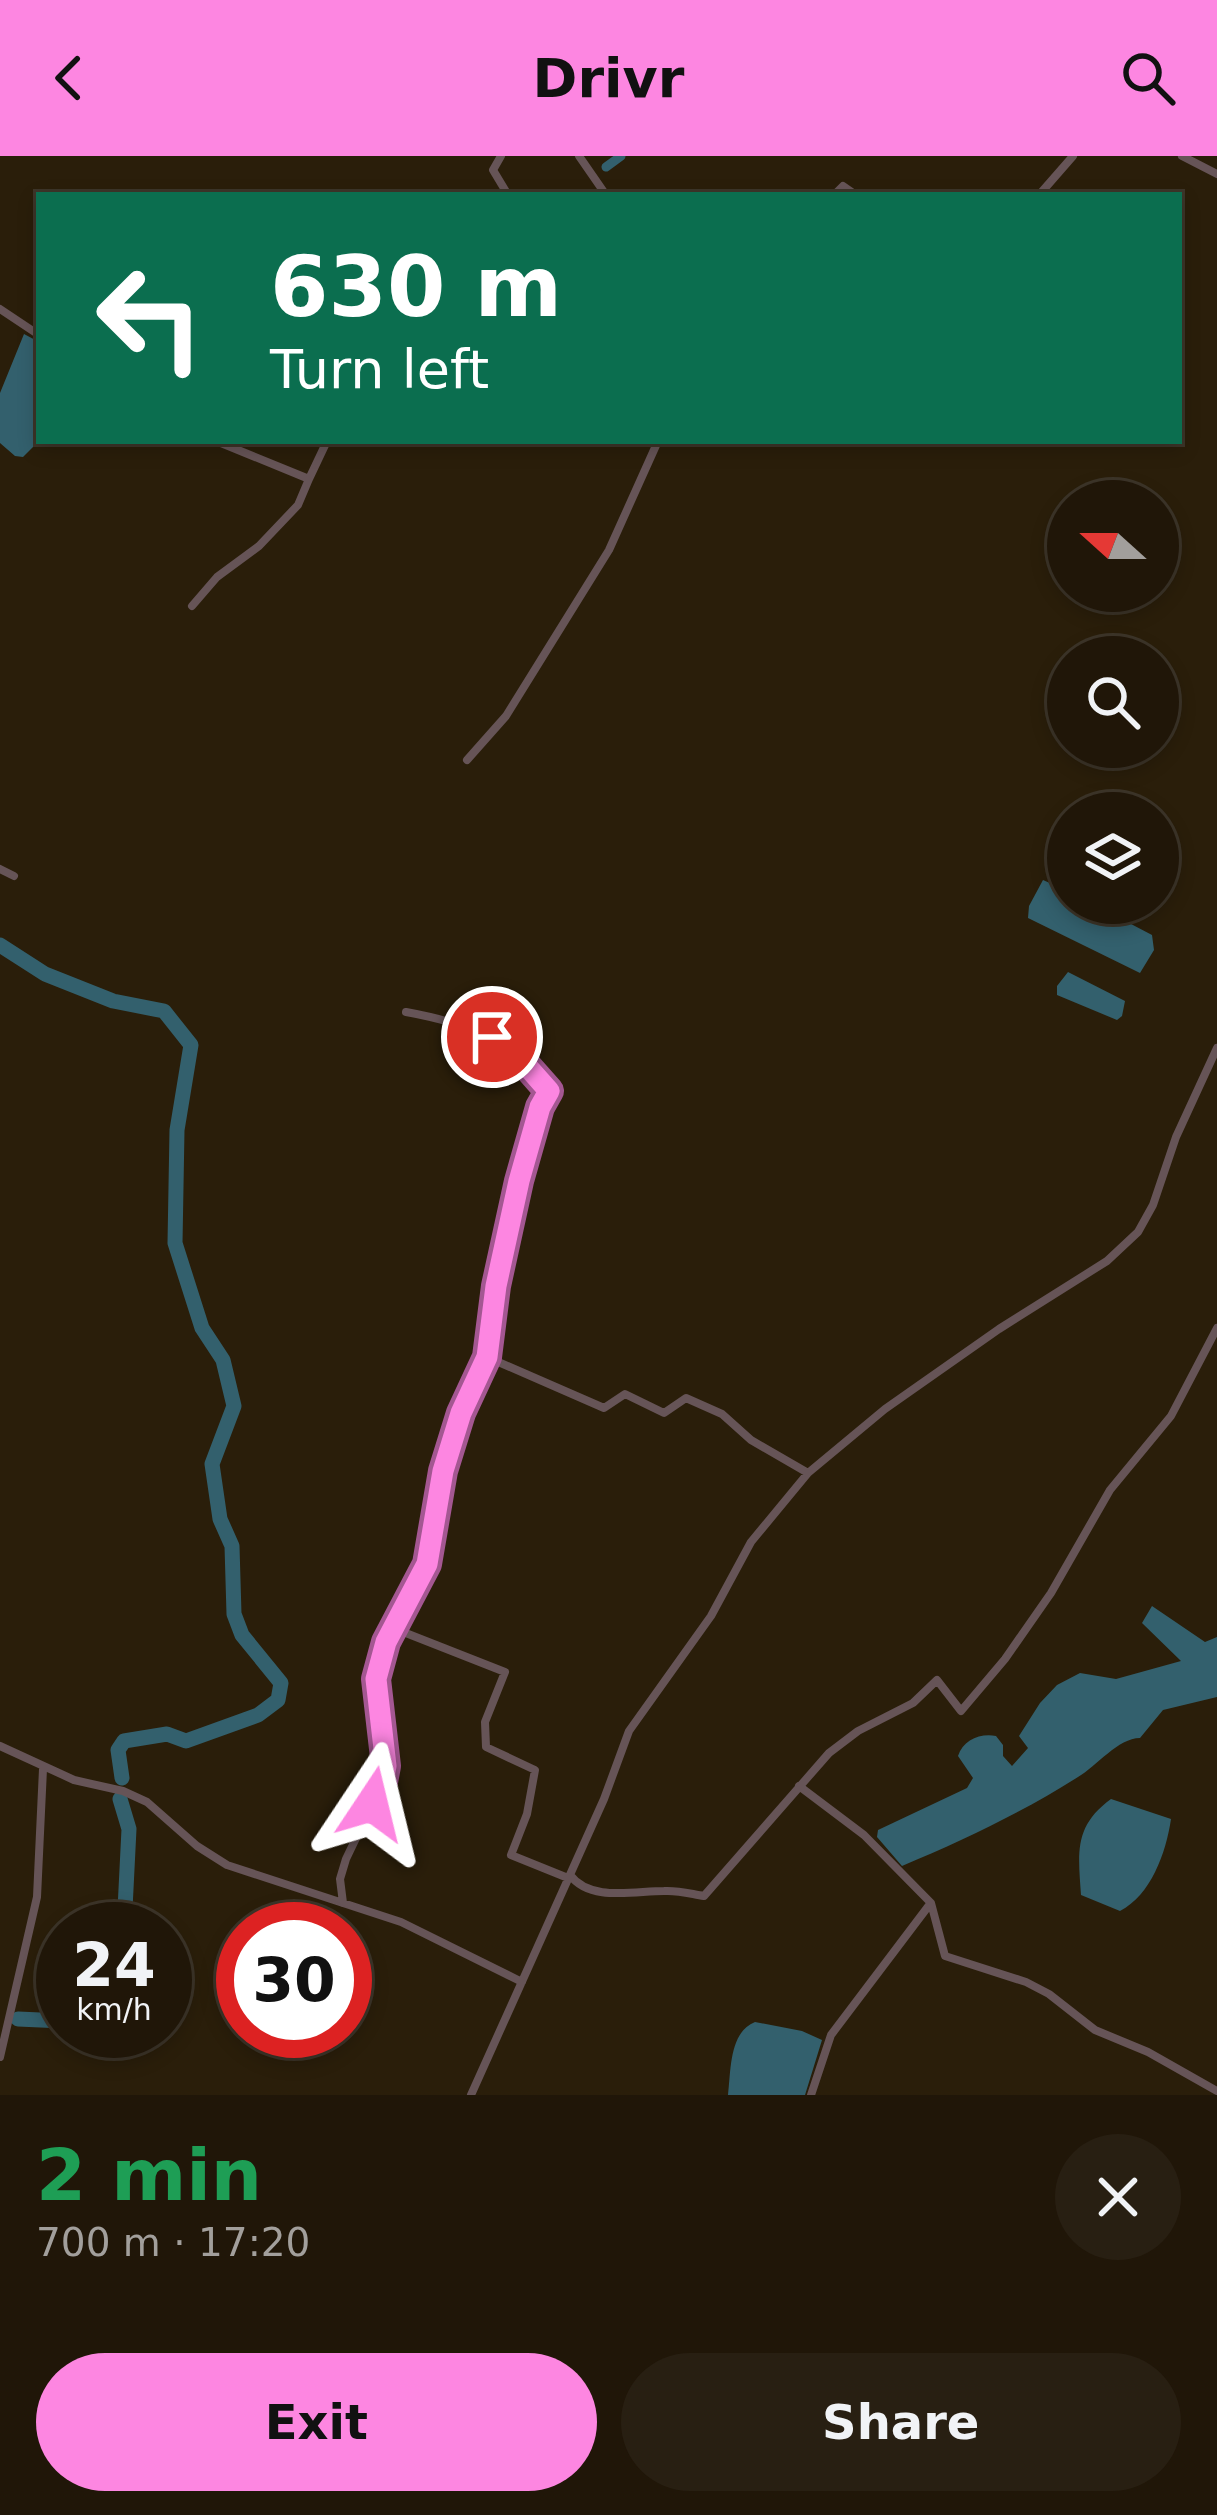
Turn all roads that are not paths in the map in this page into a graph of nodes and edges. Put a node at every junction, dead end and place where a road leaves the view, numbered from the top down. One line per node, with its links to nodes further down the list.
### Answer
1 (501, 156): 6 (street)
2 (579, 156): 7 (street)
3 (1073, 156): 8 (street)
4 (1182, 156): 5 (street)
5 (1217, 174)
6 (506, 192)
7 (604, 192)
8 (1042, 192)
9 (0, 309): 10 (street)
10 (36, 332)
11 (223, 444): 14 (street)
12 (326, 444): 14 (street)
13 (657, 444): 16 (street)
14 (309, 479): 15 (street)
15 (192, 606)
16 (467, 760)
17 (0, 869): 18 (street)
18 (14, 876)
19 (406, 1012): 22 (street)
20 (1217, 1048): 23 (street)
21 (1217, 1328): 27 (street)
22 (487, 1357): 23 (street); 24 (street)
23 (808, 1473): 28 (street)
24 (393, 1628): 28 (street); 30 (street)
25 (0, 1746): 26 (street)
26 (44, 1768): 29 (street); 34 (street)
27 (799, 1786): 28 (street); 31 (street)
28 (569, 1876): 33 (street)
29 (340, 1902)
30 (343, 1902)
31 (931, 1903): 35 (street); 37 (street)
32 (372, 1912): 33 (street)
33 (522, 1982): 36 (street)
34 (0, 2057)
35 (1217, 2091)
36 (471, 2095)
37 (811, 2095)

